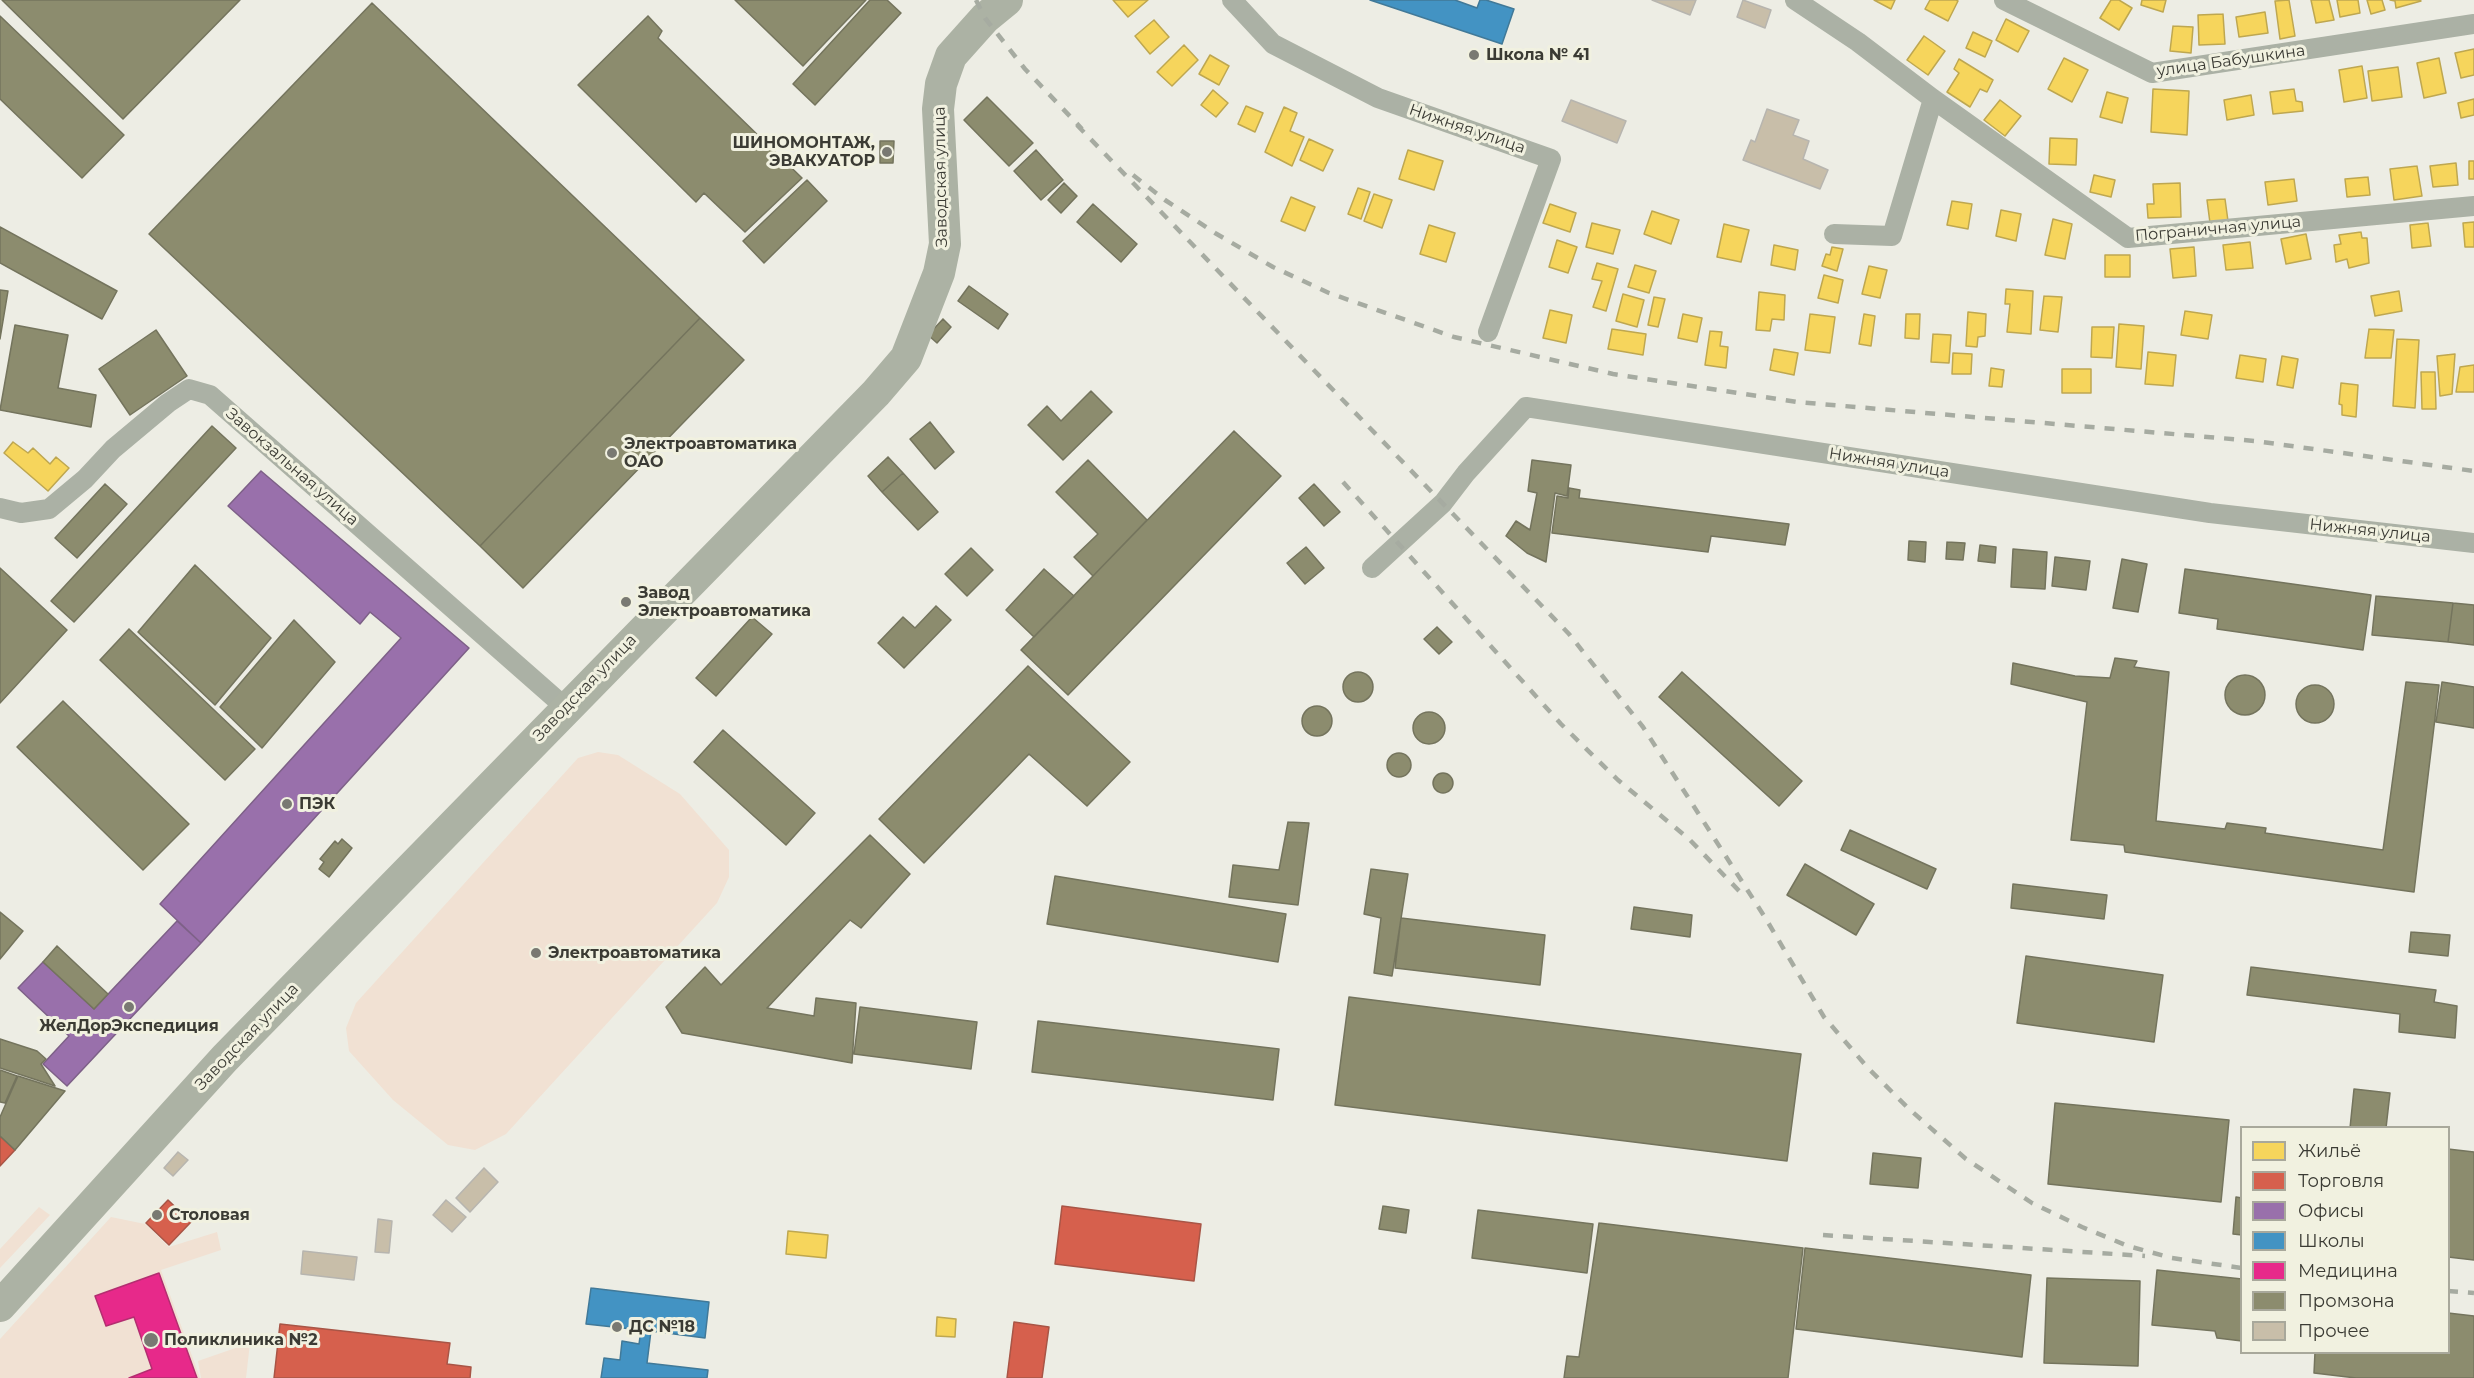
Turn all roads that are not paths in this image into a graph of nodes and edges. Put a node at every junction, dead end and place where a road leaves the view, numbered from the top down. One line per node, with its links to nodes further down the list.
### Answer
1 (1007, 0): 13 (main road, Заводская улица)
2 (1232, 0): 9 (street, Нижняя улица)
3 (1795, 0): 6 (street, Пограничная улица)
4 (2004, 0): 5 (street, улица Бабушкина)
5 (2474, 24)
6 (1933, 99): 7 (street, Пограничная улица); 8 (street)
7 (2474, 206)
8 (1834, 234)
9 (1488, 332)
10 (0, 508): 13 (street, Завокзальная улица)
11 (2474, 543): 12 (street, Нижняя улица)
12 (1372, 568)
13 (566, 708): 14 (main road, Заводская улица)
14 (0, 1306)

